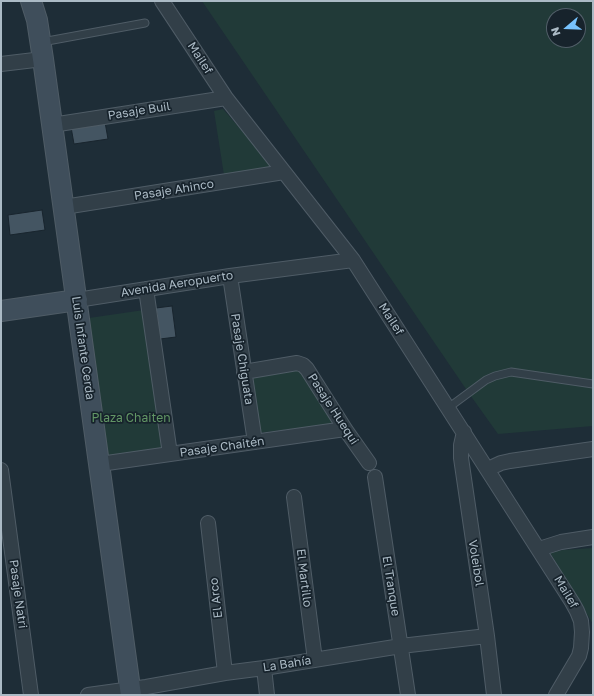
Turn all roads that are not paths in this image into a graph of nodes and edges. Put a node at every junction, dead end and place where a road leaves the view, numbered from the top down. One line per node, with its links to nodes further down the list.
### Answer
1 (31, 1): 4 (street, Luis Infante Cerda)
2 (162, 1): 6 (street, Mailef)
3 (144, 23): 4 (lane)
4 (41, 50): 5 (street); 7 (street, Luis Infante Cerda)
5 (1, 64)
6 (226, 98): 7 (street, Pasaje Buil); 8 (street, Mailef)
7 (52, 124): 9 (street, Luis Infante Cerda)
8 (284, 172): 9 (street, Pasaje Ahinco); 10 (street, Mailef)
9 (64, 207): 13 (street, Luis Infante Cerda)
10 (353, 260): 11 (street, Avenida Aeropuerto); 17 (street, Mailef)
11 (230, 276): 12 (street, Avenida Aeropuerto); 15 (street, Pasaje Chiguata)
12 (146, 289): 13 (street, Avenida Aeropuerto); 22 (street)
13 (77, 300): 14 (street, Avenida Aeropuerto); 24 (street, Luis Infante Cerda)
14 (1, 311)
15 (244, 372): 18 (street, Pasaje Huequi); 20 (street, Pasaje Chiguata)
16 (593, 384): 17 (lane)
17 (448, 408): 19 (street, Mailef)
18 (345, 429): 20 (street, Pasaje Chaitén); 23 (street, Pasaje Huequi)
19 (464, 432): 25 (street, Mailef); 32 (street, Voleibol)
20 (255, 442): 22 (street, Pasaje Chaitén)
21 (593, 449): 25 (street)
22 (170, 454): 24 (street, Pasaje Chaitén)
23 (369, 463)
24 (100, 464): 37 (street, Luis Infante Cerda)
25 (488, 469): 31 (street, Mailef)
26 (1, 477): 38 (street, Pasaje Natri)
27 (375, 477): 33 (street, El Tranque)
28 (294, 497): 34 (street, El Martillo)
29 (208, 523): 36 (street, El Arco)
30 (593, 537): 31 (street)
31 (539, 549): 43 (street, Mailef)
32 (487, 636): 33 (street, La Bahía); 42 (street, Voleibol)
33 (401, 646): 34 (street, La Bahía); 41 (street, El Tranque)
34 (315, 660): 35 (street, La Bahía)
35 (264, 668): 36 (street, La Bahía); 40 (street)
36 (225, 673): 37 (street, La Bahía)
37 (131, 692): 39 (street, La Bahía)
38 (31, 695)
39 (88, 695)
40 (267, 695)
41 (408, 695)
42 (494, 695)
43 (556, 695)

